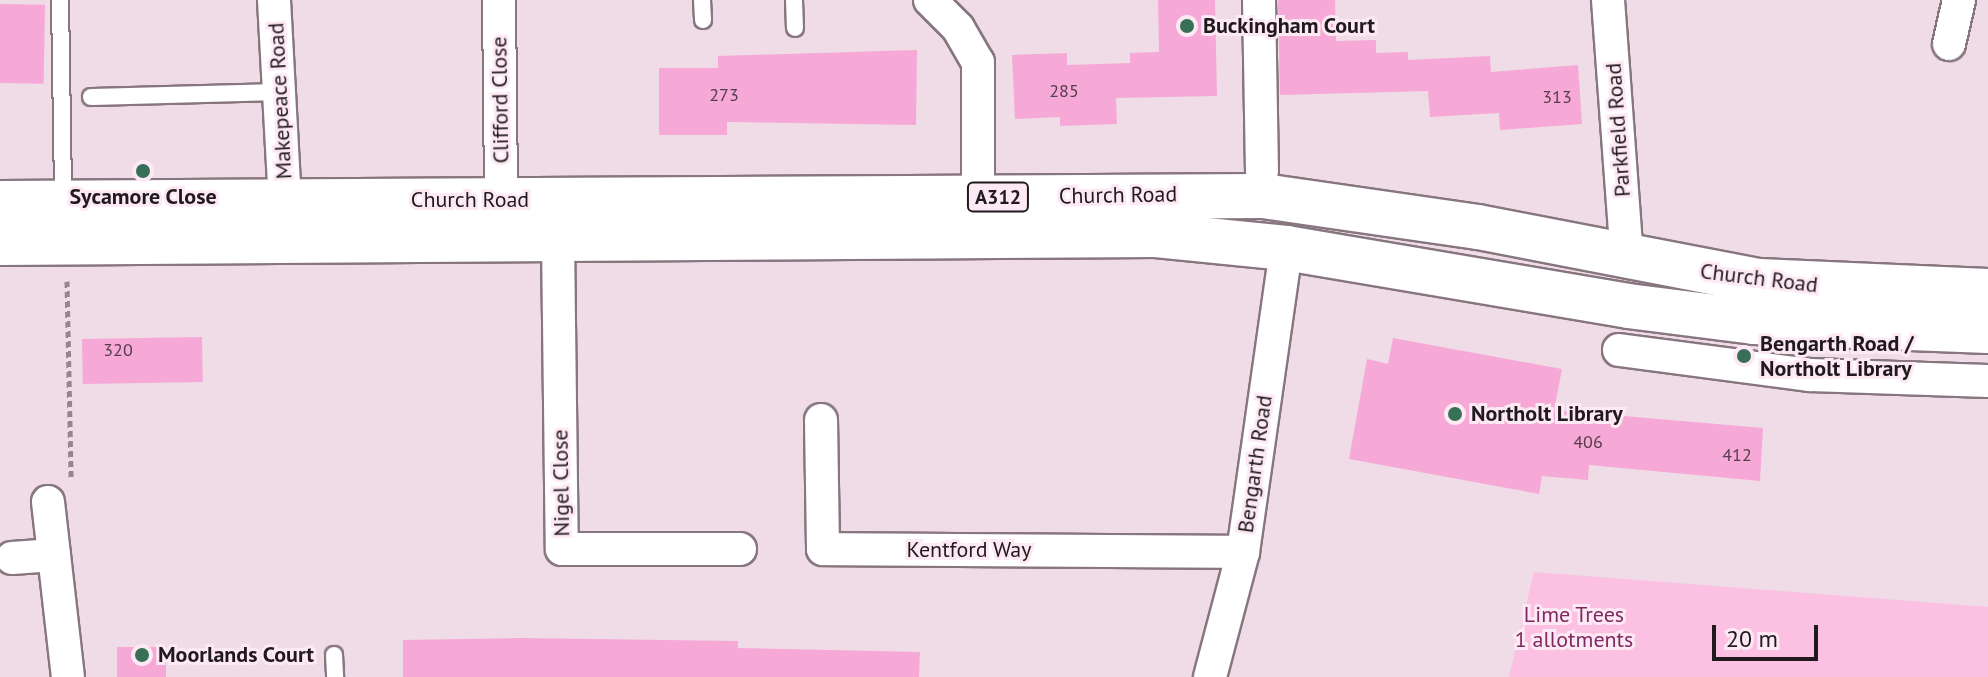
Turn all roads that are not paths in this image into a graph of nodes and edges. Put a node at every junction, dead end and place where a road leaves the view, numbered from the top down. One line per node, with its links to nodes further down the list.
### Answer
1 (60, 0): 20 (lane)
2 (274, 0): 13 (street, Makepeace Road)
3 (499, 0): 17 (street, Clifford Close)
4 (702, 0): 10 (lane)
5 (794, 0): 11 (lane)
6 (1259, 0): 15 (street)
7 (1608, 0): 24 (street, Parkfield Road)
8 (1959, 0): 12 (street)
9 (933, 1): 16 (street)
10 (703, 20)
11 (795, 28)
12 (1949, 44)
13 (280, 92): 14 (lane); 18 (street, Makepeace Road)
14 (91, 97)
15 (1263, 183): 16 (highway, Church Road / A312); 24 (highway, Church Road / A312)
16 (978, 197): 17 (highway, Church Road / A312)
17 (501, 200): 18 (highway, Church Road / A312)
18 (285, 202): 20 (highway, Church Road / A312)
19 (0, 203): 20 (highway, Church Road / A312)
20 (63, 203)
21 (558, 239): 22 (highway, Church Road / A312); 23 (highway, Church Road / A312); 31 (street, Nigel Close)
22 (0, 243)
23 (1286, 248): 26 (highway, Church Road / A312); 32 (street, Bengarth Road)
24 (1627, 259): 25 (highway, Church Road / A312)
25 (1988, 291)
26 (1988, 331)
27 (1619, 350): 28 (street)
28 (1988, 381)
29 (821, 420): 32 (street, Kentford Way)
30 (48, 502): 33 (street)
31 (740, 549)
32 (1243, 552): 38 (street, Bengarth Road)
33 (54, 555): 34 (street); 36 (street)
34 (12, 558)
35 (334, 655): 37 (lane)
36 (68, 677)
37 (335, 677)
38 (1210, 677)

